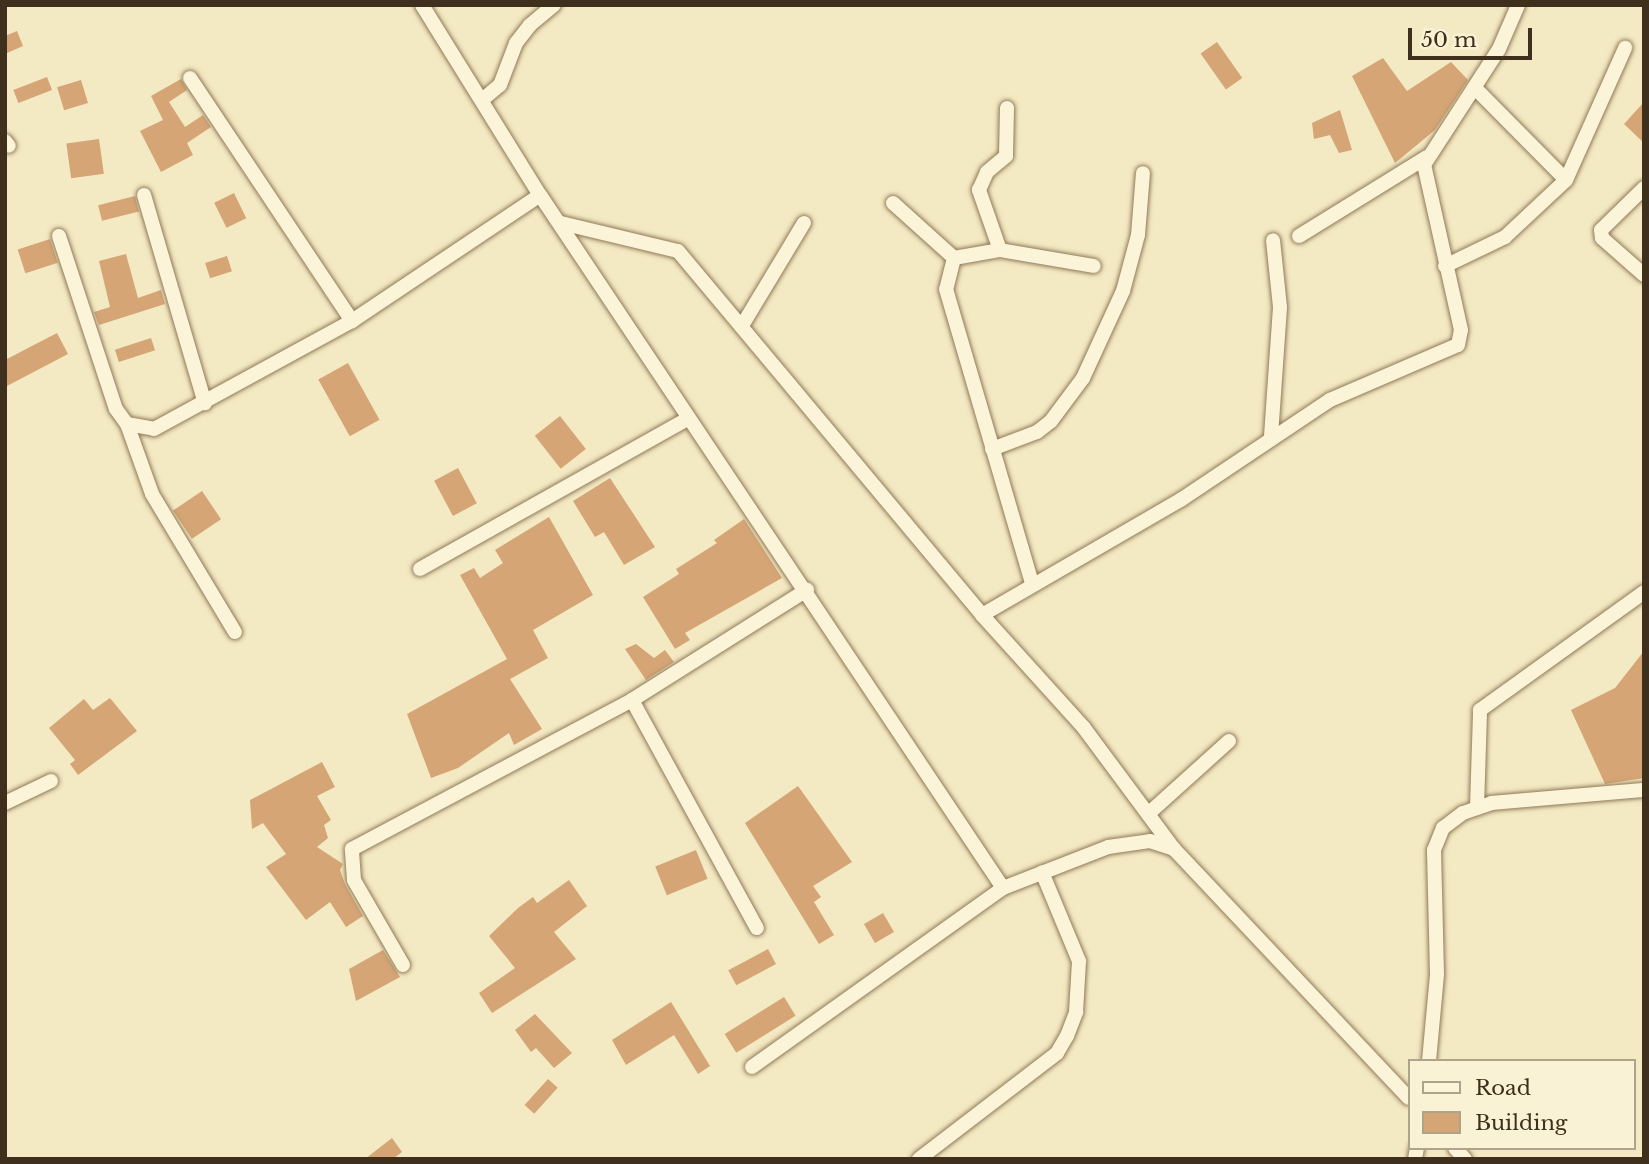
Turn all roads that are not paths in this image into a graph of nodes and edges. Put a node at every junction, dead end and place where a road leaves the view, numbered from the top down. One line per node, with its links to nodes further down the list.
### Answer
1 (422, 5): 7 (street)
2 (554, 5): 7 (street)
3 (1518, 5): 6 (street)
4 (1625, 48): 11 (street)
5 (190, 78): 26 (street)
6 (1475, 88): 9 (street); 11 (street)
7 (482, 100): 14 (street)
8 (1007, 108): 21 (street)
9 (1427, 157): 19 (street); 24 (street)
10 (1143, 173): 32 (street)
11 (1566, 180): 24 (street)
12 (1644, 188): 25 (street)
13 (144, 195): 28 (street)
14 (540, 195): 16 (street); 26 (street)
15 (893, 202): 22 (street)
16 (561, 223): 27 (street); 29 (street)
17 (804, 223): 27 (street)
18 (59, 236): 30 (street)
19 (1299, 236)
20 (1273, 240): 31 (street)
21 (1000, 250): 22 (street); 23 (street)
22 (954, 258): 32 (street)
23 (1094, 266)
24 (1445, 266): 31 (street)
25 (1644, 275)
26 (352, 321): 28 (street)
27 (743, 324): 37 (street)
28 (205, 403): 30 (street)
29 (689, 418): 33 (street); 35 (street)
30 (127, 424): 38 (street)
31 (1271, 436): 34 (street)
32 (992, 449): 34 (street)
33 (420, 569)
34 (1032, 583): 37 (street)
35 (807, 590): 39 (street); 48 (street)
36 (1644, 592): 44 (street)
37 (982, 615): 45 (street)
38 (235, 632)
39 (632, 700): 49 (street); 50 (street)
40 (1229, 741): 45 (street)
41 (51, 781): 43 (street)
42 (1644, 790): 44 (street)
43 (5, 803)
44 (1476, 808): 51 (street)
45 (1147, 814): 46 (street)
46 (1174, 849): 47 (street); 53 (street)
47 (1042, 872): 48 (street); 54 (street)
48 (1003, 887): 52 (street)
49 (757, 928)
50 (403, 965)
51 (1429, 1059)
52 (752, 1067)
53 (1408, 1097)
54 (919, 1159)

